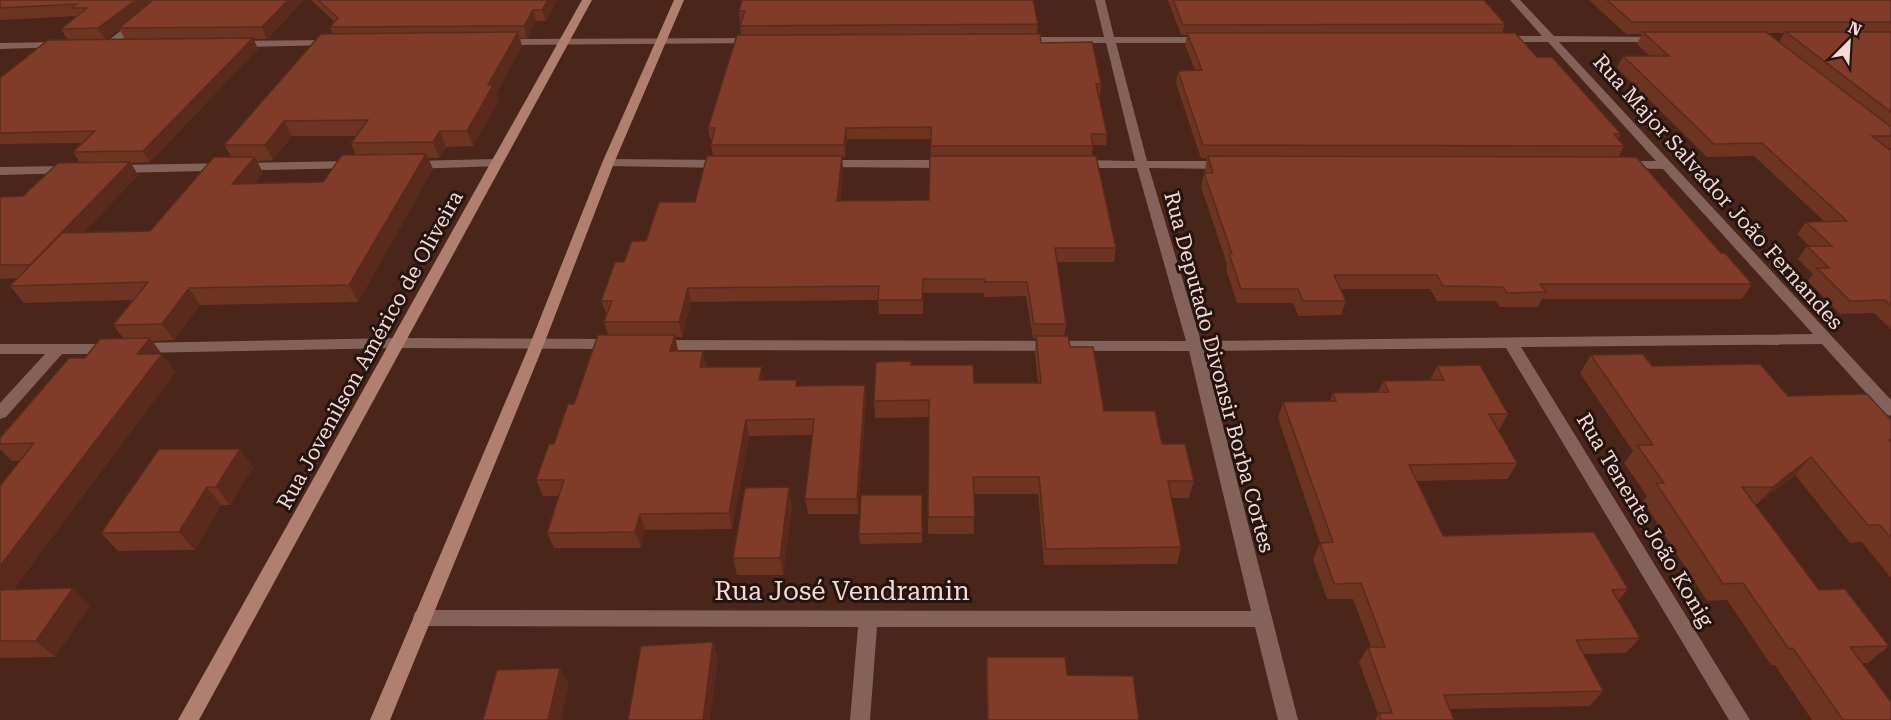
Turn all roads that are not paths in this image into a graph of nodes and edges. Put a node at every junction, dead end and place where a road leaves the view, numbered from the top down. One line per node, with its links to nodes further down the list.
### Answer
1 (166, 0): 19 (street)
2 (588, 0): 12 (main road, Rua Jovenilson Américo de Oliveira)
3 (679, 0): 13 (main road)
4 (1100, 0): 10 (street, Rua Deputado Divonsir Borba Cortes)
5 (1515, 0): 7 (street, Rua Major Salvador João Fernandes)
6 (1493, 39): 7 (street)
7 (1552, 39): 8 (street); 32 (street, Rua Major Salvador João Fernandes)
8 (1670, 39)
9 (1005, 40): 10 (street)
10 (1112, 40): 11 (street); 29 (street, Rua Deputado Divonsir Borba Cortes)
11 (1219, 40)
12 (565, 41): 13 (street); 15 (street); 21 (main road, Rua Jovenilson Américo de Oliveira)
13 (662, 41): 14 (street); 22 (main road)
14 (769, 41)
15 (493, 42)
16 (349, 43): 17 (street)
17 (229, 44)
18 (76, 45): 20 (street)
19 (133, 45)
20 (0, 46)
21 (497, 163): 28 (street); 37 (main road, Rua Jovenilson Américo de Oliveira)
22 (608, 163): 23 (street); 39 (main road)
23 (738, 164)
24 (809, 164): 25 (street)
25 (964, 164)
26 (1071, 164): 29 (street)
27 (367, 165): 33 (street)
28 (403, 165)
29 (1142, 165): 30 (street); 40 (street, Rua Deputado Divonsir Borba Cortes)
30 (1237, 165)
31 (1607, 165): 32 (street)
32 (1667, 165): 36 (street, Rua Major Salvador João Fernandes)
33 (106, 169)
34 (83, 170): 35 (street)
35 (0, 171)
36 (1826, 339): 38 (street); 43 (street, Rua Major Salvador João Fernandes)
37 (397, 343): 39 (street); 42 (street); 48 (main road, Rua Jovenilson Américo de Oliveira)
38 (1511, 343): 40 (street); 52 (street, Rua Tenente João Konig)
39 (537, 344): 40 (street); 45 (main road)
40 (1195, 346): 47 (street, Rua Deputado Divonsir Borba Cortes)
41 (0, 349): 42 (street)
42 (57, 350): 44 (street)
43 (1891, 410)
44 (0, 413)
45 (422, 618): 46 (street, Rua José Vendramin); 49 (main road)
46 (868, 618): 47 (street, Rua José Vendramin); 50 (street)
47 (1262, 619): 51 (street, Rua Deputado Divonsir Borba Cortes)
48 (188, 720)
49 (380, 720)
50 (860, 720)
51 (1288, 720)
52 (1740, 720)

